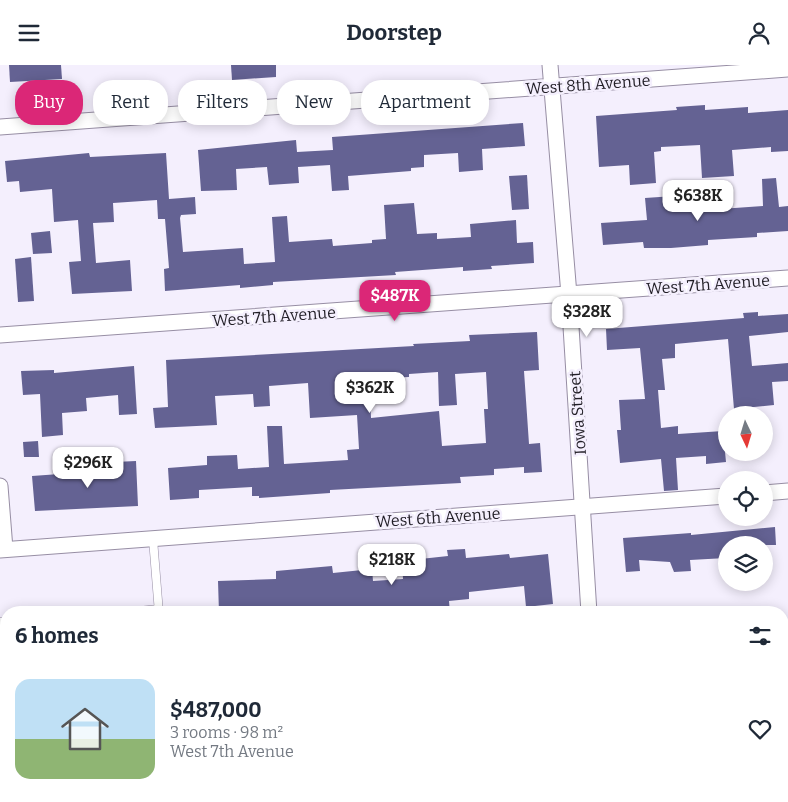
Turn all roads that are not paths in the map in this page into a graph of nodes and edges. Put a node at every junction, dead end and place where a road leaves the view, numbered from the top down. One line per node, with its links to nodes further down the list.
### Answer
1 (550, 65): 3 (street, Iowa Street)
2 (788, 69): 3 (street, West 8th Avenue)
3 (552, 87): 4 (street, West 8th Avenue); 6 (street, Iowa Street)
4 (0, 127)
5 (788, 278): 6 (street, West 7th Avenue)
6 (569, 295): 7 (street, West 7th Avenue); 12 (street, Iowa Street)
7 (0, 335)
8 (0, 486): 14 (street)
9 (788, 491): 10 (street)
10 (773, 492)
11 (718, 497): 12 (street, West 6th Avenue)
12 (584, 507): 13 (street, West 6th Avenue); 16 (street, Iowa Street)
13 (154, 539): 14 (street, West 6th Avenue); 15 (lane)
14 (3, 549)
15 (159, 606)
16 (589, 606)

